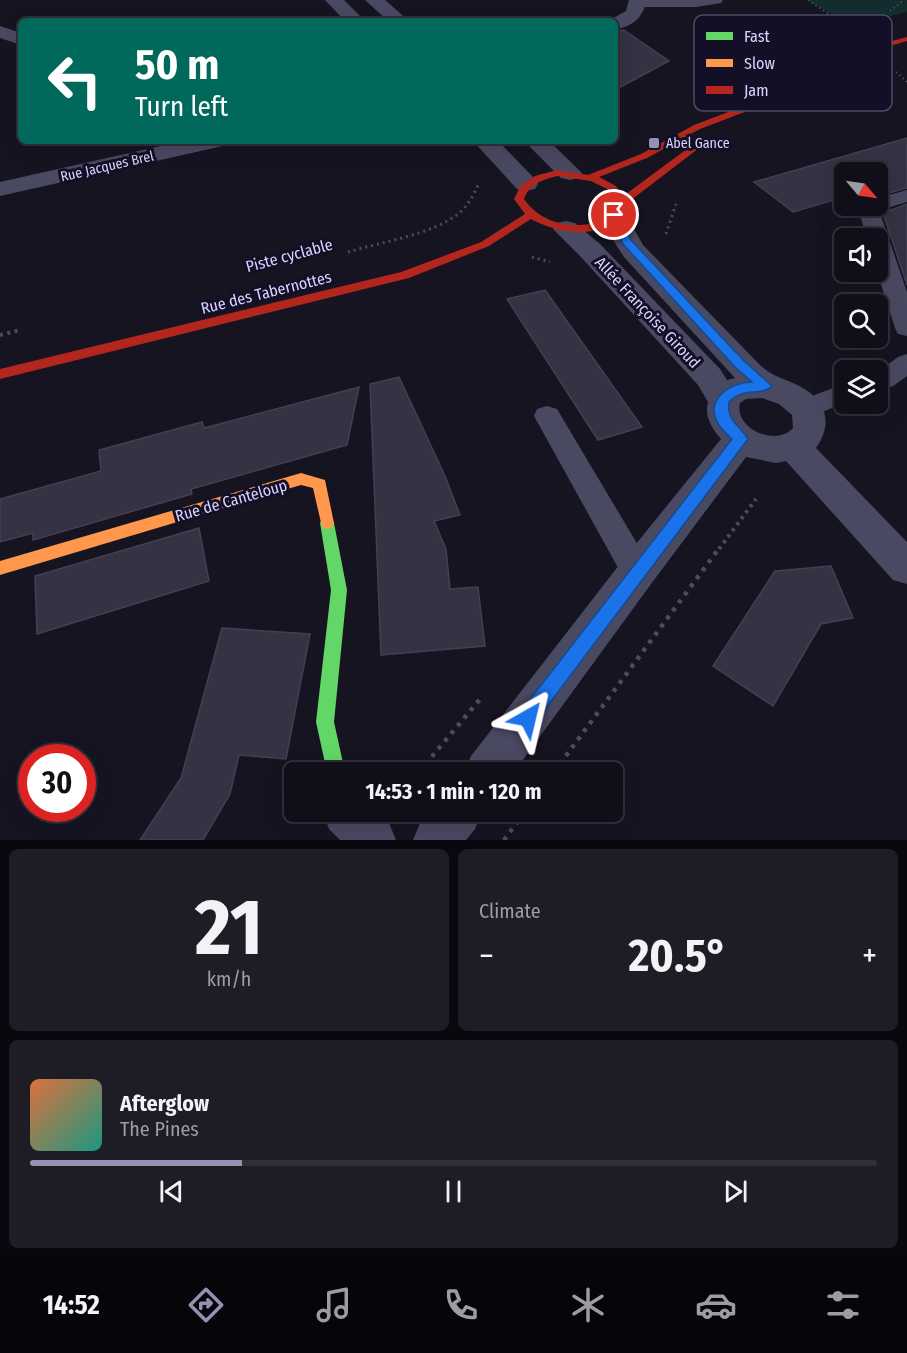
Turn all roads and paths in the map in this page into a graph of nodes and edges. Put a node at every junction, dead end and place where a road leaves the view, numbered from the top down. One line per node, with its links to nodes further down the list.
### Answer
1 (334, 0): 5 (street)
2 (374, 0): 6 (street)
3 (716, 0): 4 (lane)
4 (637, 2): 7 (street)
5 (353, 18)
6 (396, 18)
7 (618, 22)
8 (897, 25): 9 (street)
9 (892, 30)
10 (0, 32): 11 (street)
11 (18, 38)
12 (907, 39): 13 (street)
13 (892, 42)
14 (739, 111): 20 (street)
15 (743, 111): 25 (street)
16 (188, 144): 19 (street, Rue Jacques Brel)
17 (540, 144): 20 (street)
18 (493, 149): 21 (street); 29 (path, Piste cyclable)
19 (135, 150): 22 (street, Rue Jacques Brel)
20 (580, 175): 21 (street); 25 (street)
21 (526, 184): 26 (street)
22 (0, 189)
23 (907, 196): 24 (lane)
24 (888, 202)
25 (616, 210): 28 (street); 36 (street, Allée Françoise Giroud)
26 (529, 216): 28 (street); 34 (street, Rue des Tabernottes)
27 (870, 216): 30 (lane)
28 (566, 229): 38 (street, Allée Françoise Giroud)
29 (342, 253)
30 (907, 328)
31 (22, 329): 32 (path)
32 (0, 334)
33 (907, 363): 35 (lane)
34 (0, 374)
35 (888, 375)
36 (765, 386): 38 (street); 39 (street)
37 (834, 397): 39 (lane)
38 (723, 400): 41 (street)
39 (805, 409): 42 (street)
40 (547, 416): 46 (lane)
41 (741, 439): 42 (street); 46 (street)
42 (794, 447): 45 (street)
43 (756, 499): 49 (path)
44 (0, 568): 47 (street, Rue de Canteloup)
45 (907, 568)
46 (637, 572): 48 (street)
47 (334, 762)
48 (494, 762)
49 (561, 762)
50 (355, 822): 52 (street)
51 (518, 822): 53 (path)
52 (372, 840)
53 (504, 840)

